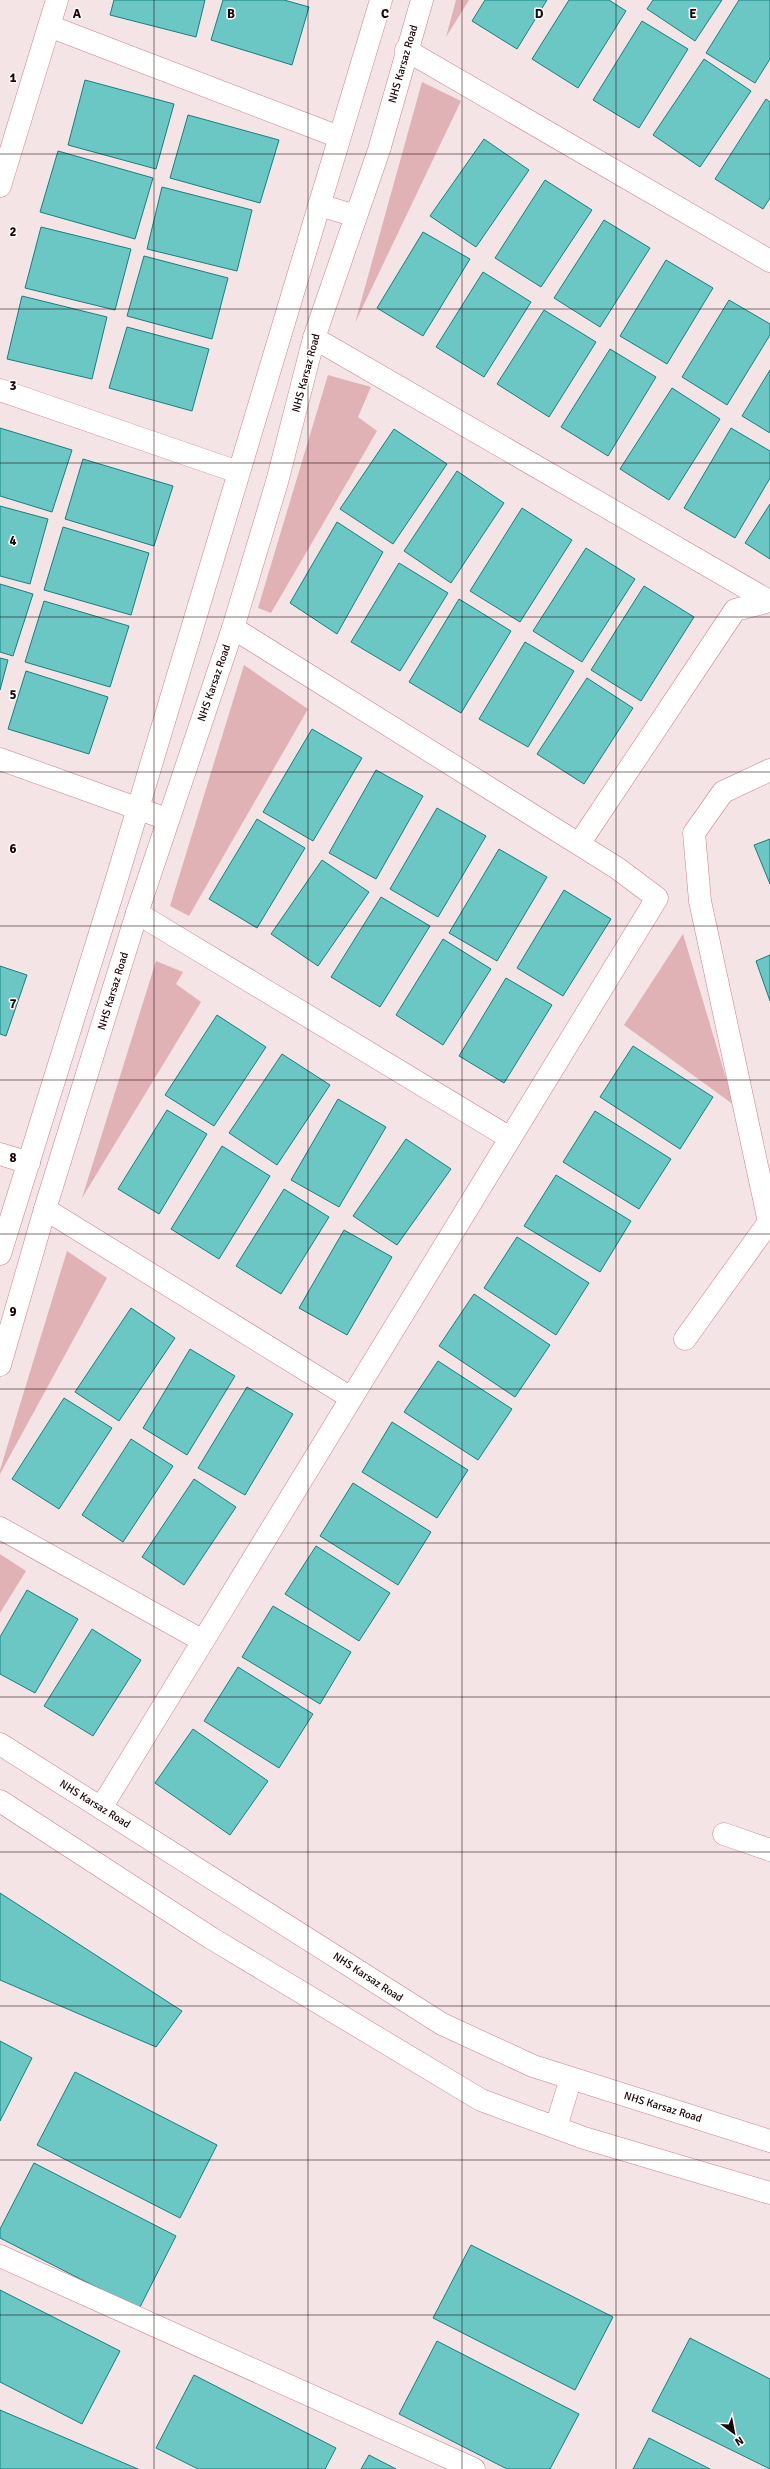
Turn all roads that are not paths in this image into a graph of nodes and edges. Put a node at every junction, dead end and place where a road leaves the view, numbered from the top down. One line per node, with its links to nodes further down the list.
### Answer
1 (57, 0): 4 (street)
2 (381, 0): 6 (street)
3 (422, 0): 5 (street, NHS Karsaz Road)
4 (49, 26): 6 (street); 7 (street)
5 (406, 50): 9 (street, NHS Karsaz Road); 10 (street)
6 (339, 137): 8 (street)
7 (0, 186)
8 (319, 205): 9 (street); 13 (street)
9 (356, 216): 11 (street, NHS Karsaz Road)
10 (770, 261)
11 (314, 338): 14 (street); 15 (street, NHS Karsaz Road)
12 (0, 390): 13 (street)
13 (238, 472): 18 (street)
14 (770, 601): 20 (street)
15 (233, 628): 19 (street, NHS Karsaz Road); 20 (street)
16 (0, 759): 18 (street)
17 (770, 770): 27 (street)
18 (137, 809): 19 (street); 24 (street)
19 (167, 819): 21 (street, NHS Karsaz Road)
20 (579, 844): 22 (street)
21 (137, 913): 22 (street); 25 (street, NHS Karsaz Road)
22 (510, 1138): 29 (street)
23 (0, 1154): 24 (street)
24 (29, 1163): 26 (street)
25 (45, 1209): 28 (street, NHS Karsaz Road); 29 (street)
26 (0, 1254)
27 (685, 1339)
28 (0, 1365)
29 (351, 1398): 31 (street)
30 (0, 1528): 31 (street)
31 (202, 1641): 34 (street)
32 (0, 1744): 34 (street, NHS Karsaz Road)
33 (0, 1801): 38 (street)
34 (101, 1808): 37 (street, NHS Karsaz Road)
35 (724, 1834): 36 (street)
36 (770, 1850)
37 (572, 2078): 38 (street); 39 (street, NHS Karsaz Road)
38 (556, 2127): 40 (street)
39 (770, 2141)
40 (770, 2193)
41 (0, 2256): 42 (street)
42 (474, 2469)

